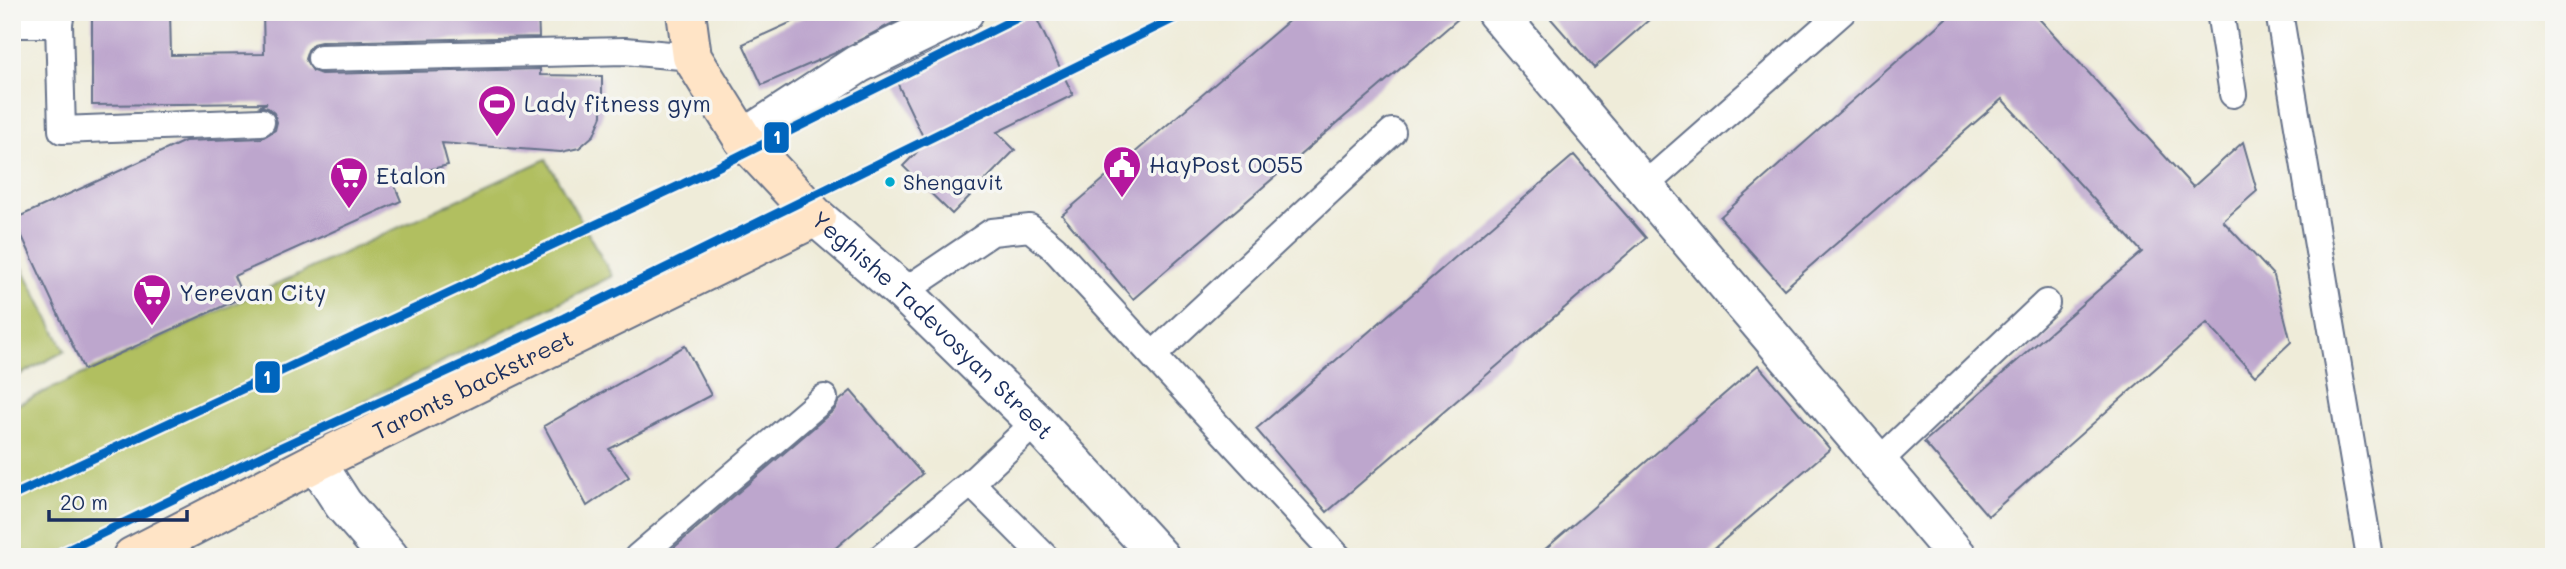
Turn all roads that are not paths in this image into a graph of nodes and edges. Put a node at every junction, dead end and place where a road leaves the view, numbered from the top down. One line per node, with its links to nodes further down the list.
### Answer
1 (685, 12): 9 (street, Yeghishe Tadevosyan Street)
2 (964, 12): 14 (street)
3 (1496, 12): 15 (street)
4 (1842, 12): 15 (lane)
5 (2220, 12): 11 (lane)
6 (2279, 12): 33 (lane)
7 (60, 18): 8 (lane); 12 (lane)
8 (12, 24)
9 (692, 57): 10 (lane); 14 (street, Yeghishe Tadevosyan Street)
10 (321, 58)
11 (2233, 94)
12 (261, 122)
13 (1392, 132): 19 (lane)
14 (743, 139): 16 (street, Yeghishe Tadevosyan Street)
15 (1644, 186): 23 (street)
16 (816, 217): 17 (street, Yeghishe Tadevosyan Street); 22 (street, Taronts backstreet)
17 (903, 292): 19 (lane); 21 (street, Yeghishe Tadevosyan Street)
18 (2046, 303): 23 (lane)
19 (1153, 355): 31 (lane)
20 (824, 398): 27 (lane)
21 (1036, 422): 24 (lane); 30 (street, Yeghishe Tadevosyan Street)
22 (316, 462): 25 (street, Taronts backstreet); 26 (street)
23 (1878, 462): 32 (street)
24 (971, 483): 28 (lane); 29 (lane)
25 (132, 557)
26 (389, 557)
27 (638, 557)
28 (882, 557)
29 (1045, 557)
30 (1160, 557)
31 (1338, 557)
32 (1958, 557)
33 (2370, 557)

